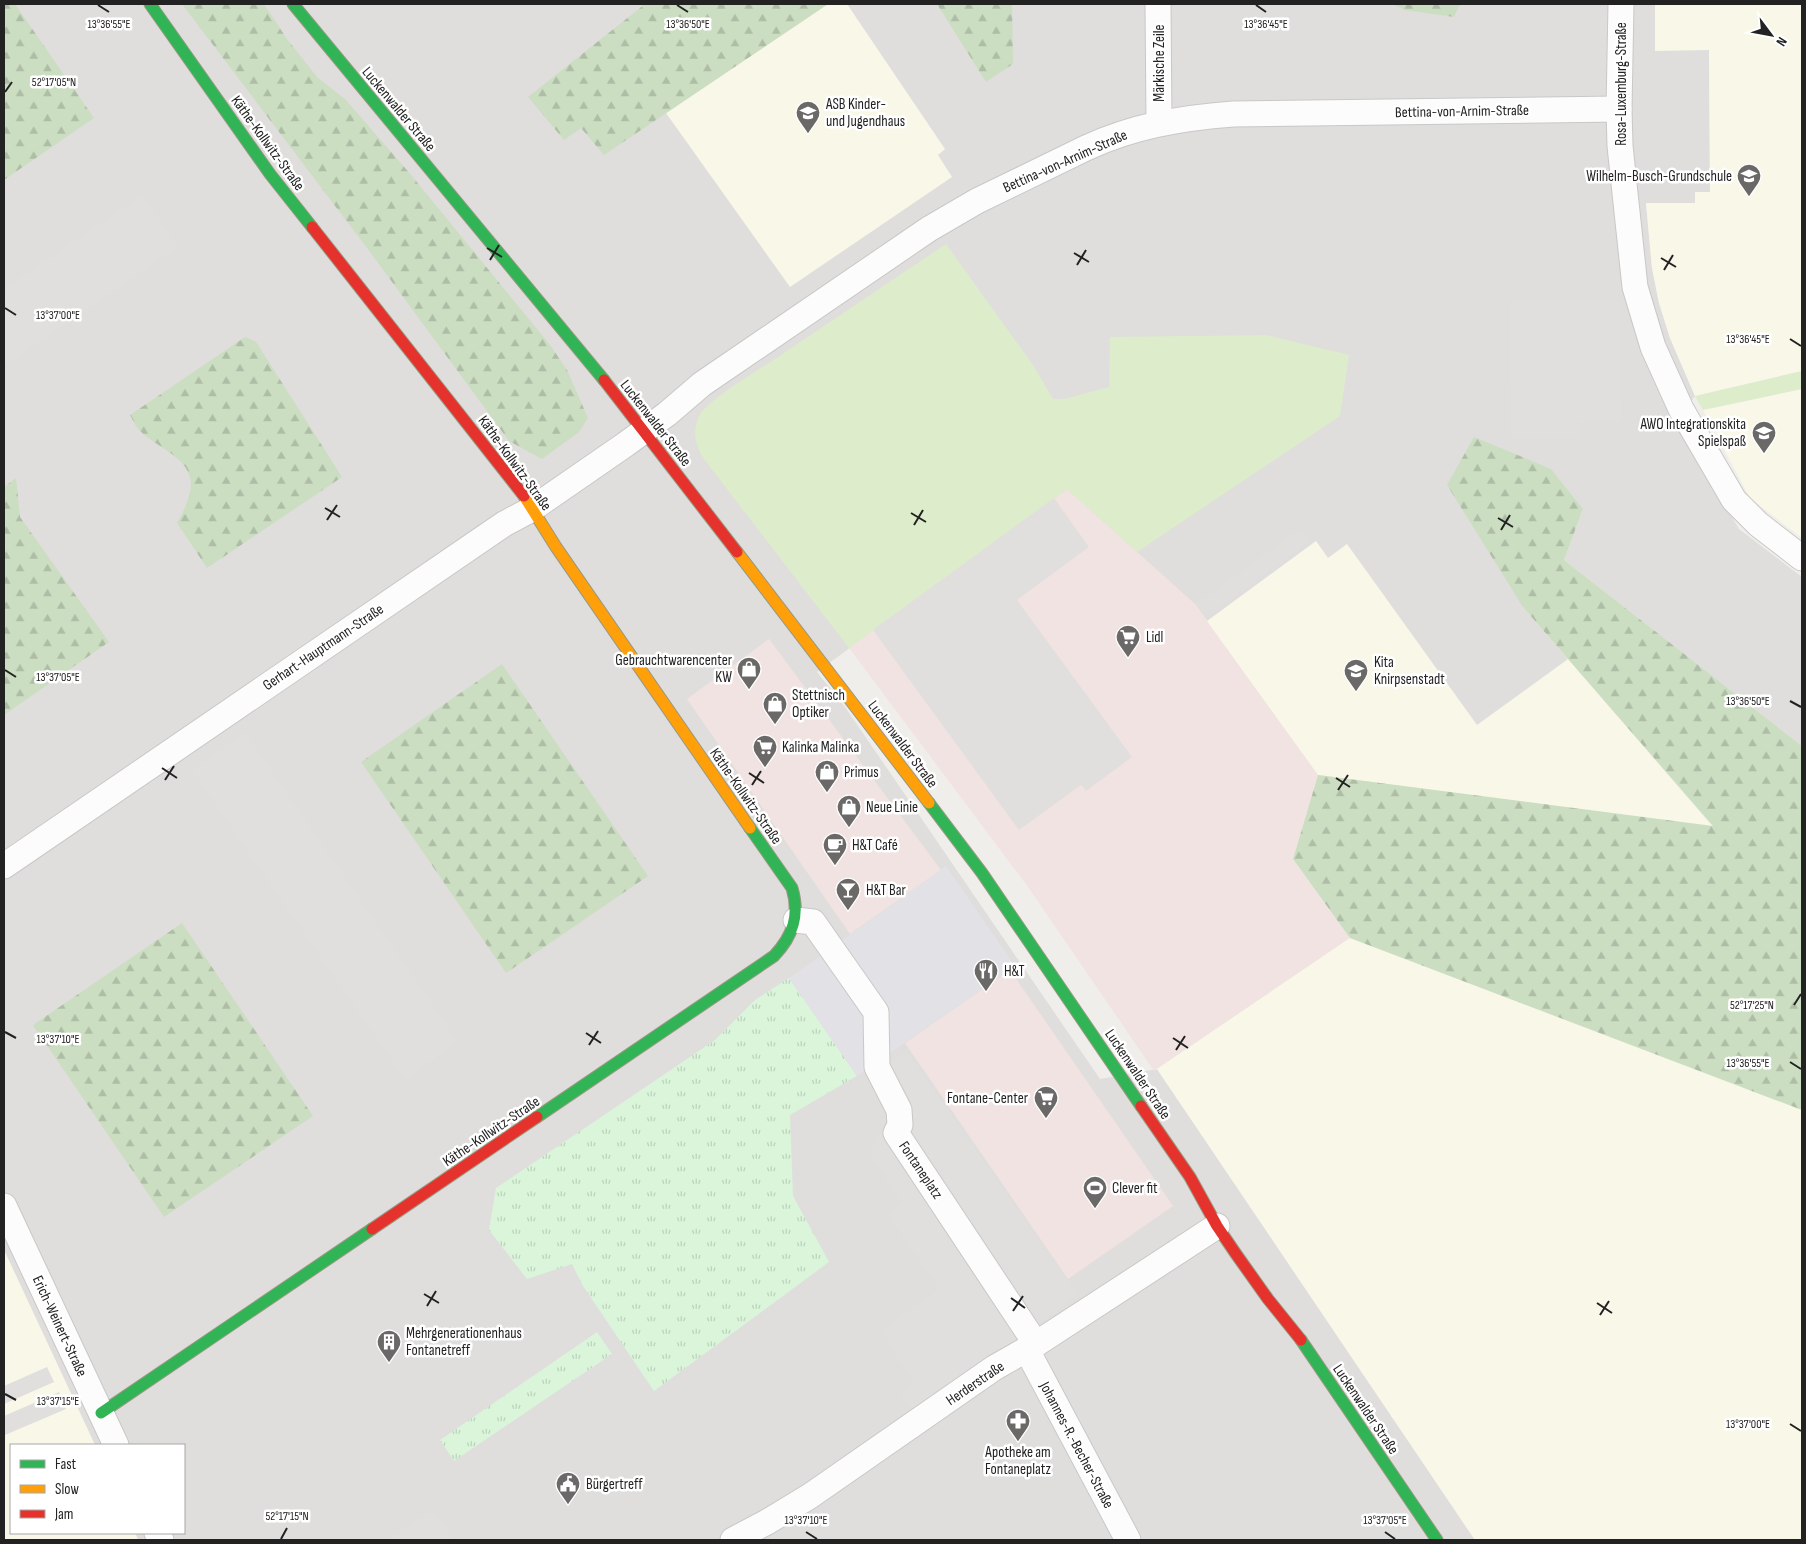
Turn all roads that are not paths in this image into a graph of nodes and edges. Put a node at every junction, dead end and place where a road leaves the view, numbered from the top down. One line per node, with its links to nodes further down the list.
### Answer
1 (150, 4): 8 (street, Käthe-Kollwitz-Straße)
2 (293, 4): 7 (street, Luckenwalder Straße)
3 (1158, 4): 6 (street, Märkische Zeile)
4 (1621, 4): 5 (street, Rosa-Luxemburg-Straße)
5 (1619, 109): 6 (street, Bettina-von-Arnim-Straße); 9 (street, Rosa-Luxemburg-Straße)
6 (1159, 123): 7 (street, Bettina-von-Arnim-Straße)
7 (644, 431): 8 (street, Gerhart-Hauptmann-Straße); 13 (street, Luckenwalder Straße)
8 (532, 509): 10 (street, Gerhart-Hauptmann-Straße); 11 (street, Käthe-Kollwitz-Straße)
9 (1802, 558)
10 (4, 866)
11 (796, 920): 14 (street, Fontaneplatz); 15 (street, Käthe-Kollwitz-Straße)
12 (4, 1206): 15 (street, Erich-Weinert-Straße)
13 (1217, 1226): 14 (street, Herderstraße); 19 (street, Luckenwalder Straße)
14 (1032, 1347): 17 (street, Herderstraße); 18 (street, Johannes-R.-Becher-Straße)
15 (101, 1413): 16 (street, Erich-Weinert-Straße)
16 (116, 1444)
17 (733, 1540)
18 (1128, 1540)
19 (1437, 1540)

